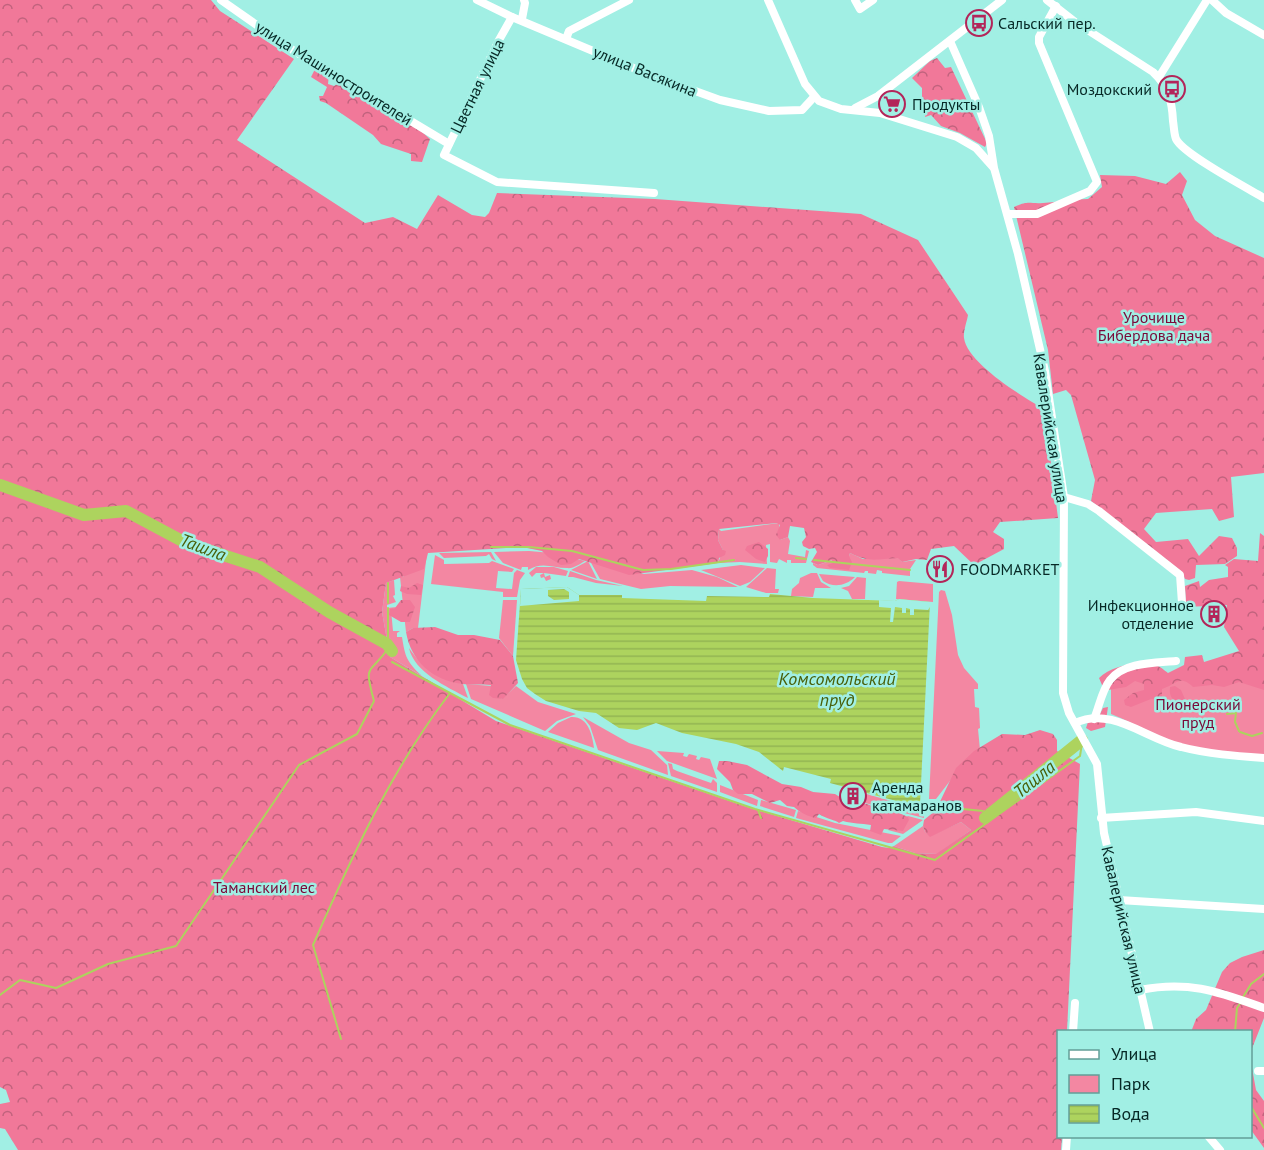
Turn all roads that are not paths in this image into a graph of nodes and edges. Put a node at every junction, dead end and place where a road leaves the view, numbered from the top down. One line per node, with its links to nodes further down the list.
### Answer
1 (221, 0): 21 (street, улица Машиностроителей)
2 (477, 0): 13 (street, улица Васякина)
3 (524, 0): 14 (street)
4 (629, 0): 16 (street)
5 (768, 0): 19 (street)
6 (855, 0): 7 (street)
7 (873, 0)
8 (1002, 0): 17 (street)
9 (1047, 0): 12 (street)
10 (1207, 0): 18 (street)
11 (1212, 0): 15 (street)
12 (1056, 6): 18 (street); 25 (street)
13 (512, 17): 14 (street, улица Васякина); 21 (street, Цветная улица)
14 (522, 19): 16 (street, улица Васякина)
15 (1264, 35)
16 (566, 39): 19 (street, улица Васякина)
17 (950, 41): 20 (street); 22 (street, Кавалерийская улица)
18 (1159, 77): 24 (street)
19 (817, 99): 20 (street)
20 (850, 109): 22 (street)
21 (449, 144): 23 (street, Цветная улица)
22 (994, 168): 25 (street, Кавалерийская улица)
23 (654, 193)
24 (1264, 198)
25 (1008, 214): 26 (street, Кавалерийская улица)
26 (1064, 497): 27 (street); 30 (street, Кавалерийская улица)
27 (1182, 603)
28 (1176, 661): 29 (street)
29 (1094, 719): 30 (street); 31 (street)
30 (1075, 723): 32 (street, Кавалерийская улица)
31 (1264, 758)
32 (1101, 818): 33 (street); 34 (street, Кавалерийская улица)
33 (1264, 821)
34 (1119, 900): 35 (street); 36 (street, Кавалерийская улица)
35 (1264, 909)
36 (1140, 990): 38 (street); 40 (street, Кавалерийская улица)
37 (1074, 1003): 39 (street)
38 (1264, 1008)
39 (1073, 1030)
40 (1150, 1030)
41 (1209, 1138): 42 (street)
42 (1220, 1150)

